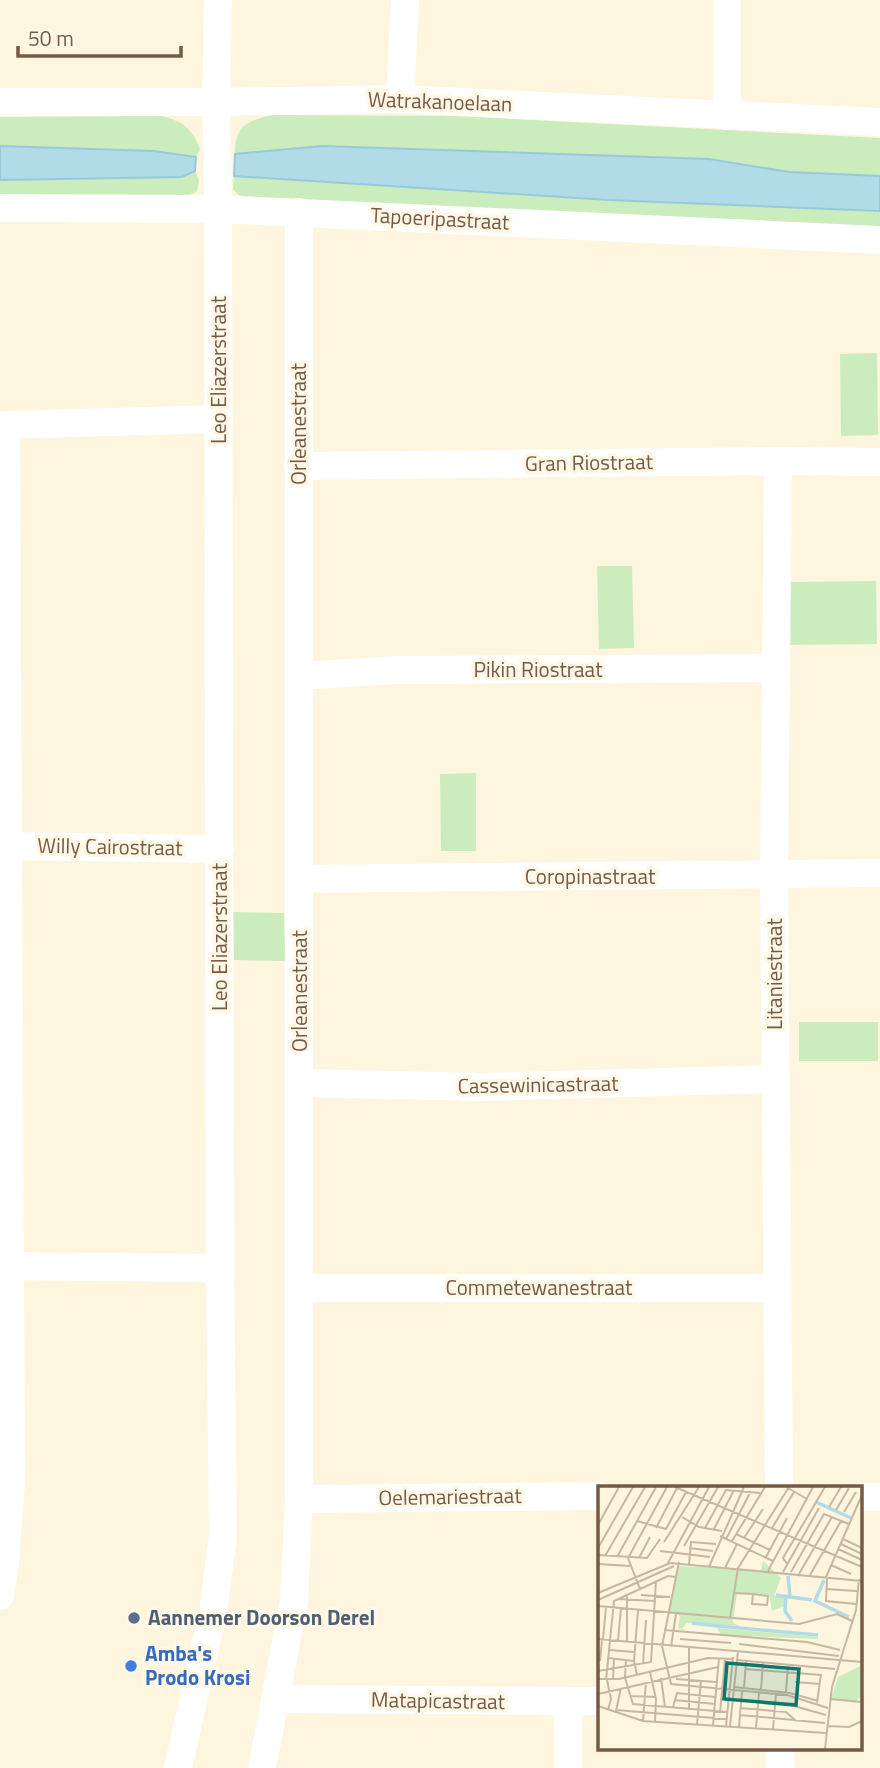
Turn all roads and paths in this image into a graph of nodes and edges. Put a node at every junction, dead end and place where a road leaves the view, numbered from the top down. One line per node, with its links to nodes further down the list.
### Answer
1 (218, 0): 6 (street, Leo Eliazerstraat)
2 (405, 0): 4 (street)
3 (727, 0): 7 (street)
4 (401, 99): 6 (street, Watrakanoelaan); 7 (street, Watrakanoelaan)
5 (0, 102): 6 (street, Watrakanoelaan)
6 (216, 102): 10 (street, Leo Eliazerstraat)
7 (727, 116): 8 (street, Watrakanoelaan)
8 (880, 122)
9 (0, 208): 10 (street, Tapoeripastraat)
10 (218, 209): 11 (street, Tapoeripastraat); 13 (street, Leo Eliazerstraat)
11 (299, 212): 12 (street, Tapoeripastraat); 17 (street, Orleanestraat)
12 (880, 240)
13 (219, 419): 14 (street); 21 (street, Leo Eliazerstraat)
14 (3, 425): 20 (street)
15 (778, 461): 16 (street, Gran Riostraat); 17 (street, Gran Riostraat); 18 (street, Litaniestraat)
16 (880, 462)
17 (298, 467): 19 (street, Orleanestraat)
18 (775, 668): 19 (street, Pikin Riostraat); 23 (street, Litaniestraat)
19 (300, 676): 24 (street, Orleanestraat)
20 (4, 846): 21 (street, Willy Cairostraat); 27 (street)
21 (220, 849): 28 (street, Leo Eliazerstraat)
22 (880, 873): 23 (street, Coropinastraat)
23 (775, 876): 24 (street, Coropinastraat); 25 (street, Litaniestraat)
24 (300, 879): 26 (street, Orleanestraat)
25 (776, 1079): 26 (street, Cassewinicastraat); 30 (street, Litaniestraat)
26 (300, 1083): 29 (street, Orleanestraat)
27 (4, 1266): 28 (street); 36 (street)
28 (220, 1268): 41 (street, Leo Eliazerstraat)
29 (300, 1288): 30 (street, Commetewanestraat); 35 (street, Orleanestraat)
30 (777, 1288): 31 (street, Litaniestraat)
31 (779, 1486)
32 (598, 1496): 35 (street, Oelemariestraat)
33 (862, 1497): 34 (street)
34 (880, 1497)
35 (299, 1499): 37 (street, Orleanestraat)
36 (0, 1595)
37 (276, 1699): 39 (street, Matapicastraat); 42 (street, Orleanestraat)
38 (598, 1701): 39 (street, Matapicastraat)
39 (568, 1702): 43 (street)
40 (780, 1750): 44 (street)
41 (178, 1768)
42 (262, 1768)
43 (568, 1768)
44 (780, 1768)

